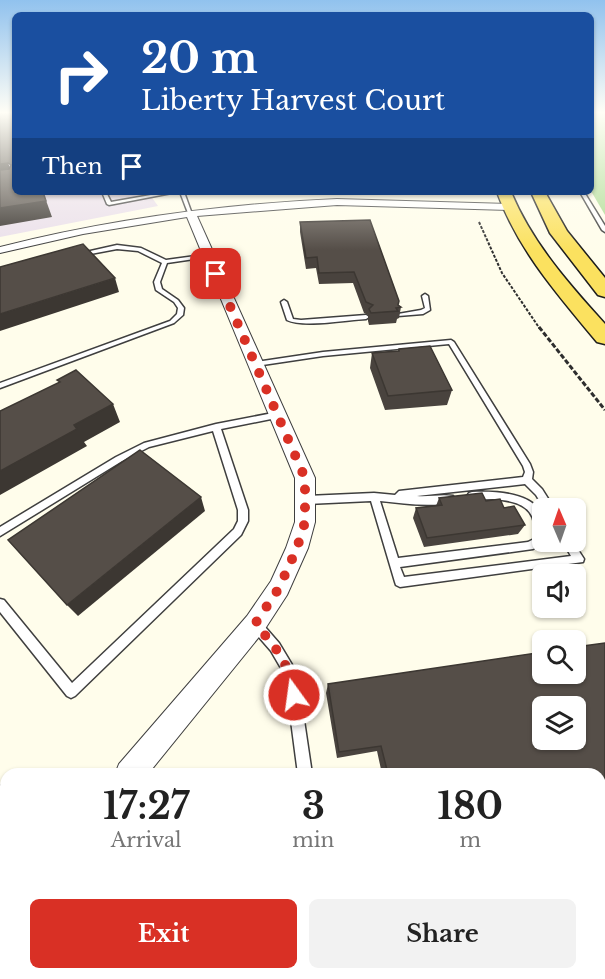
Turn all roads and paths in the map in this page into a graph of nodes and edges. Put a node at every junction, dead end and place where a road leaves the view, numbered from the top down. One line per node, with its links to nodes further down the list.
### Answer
1 (106, 195): 2 (lane)
2 (159, 195)
3 (183, 195): 8 (lane)
4 (540, 195): 10 (main road)
5 (584, 195): 9 (lane)
6 (507, 200): 7 (street); 10 (main road); 20 (main road)
7 (474, 206): 8 (street); 23 (path)
8 (190, 213): 11 (street); 12 (street)
9 (605, 230)
10 (559, 233): 15 (main road)
11 (0, 250)
12 (208, 255): 14 (lane); 21 (street)
13 (69, 257): 14 (lane)
14 (165, 262): 22 (lane)
15 (605, 291)
16 (424, 296): 18 (lane)
17 (284, 302): 19 (lane)
18 (400, 315)
19 (366, 317)
20 (605, 337)
21 (256, 364): 24 (street); 26 (lane)
22 (0, 386)
23 (605, 410)
24 (278, 415): 25 (lane); 29 (street)
25 (216, 427): 30 (lane); 33 (lane)
26 (527, 480): 27 (lane); 28 (lane)
27 (374, 497): 29 (lane); 32 (lane); 32 (lane)
28 (543, 498)
29 (307, 500): 34 (street)
30 (0, 532)
31 (574, 552): 32 (lane)
32 (394, 563)
33 (0, 604)
34 (255, 624): 35 (street); 36 (lane)
35 (134, 768)
36 (304, 768)

